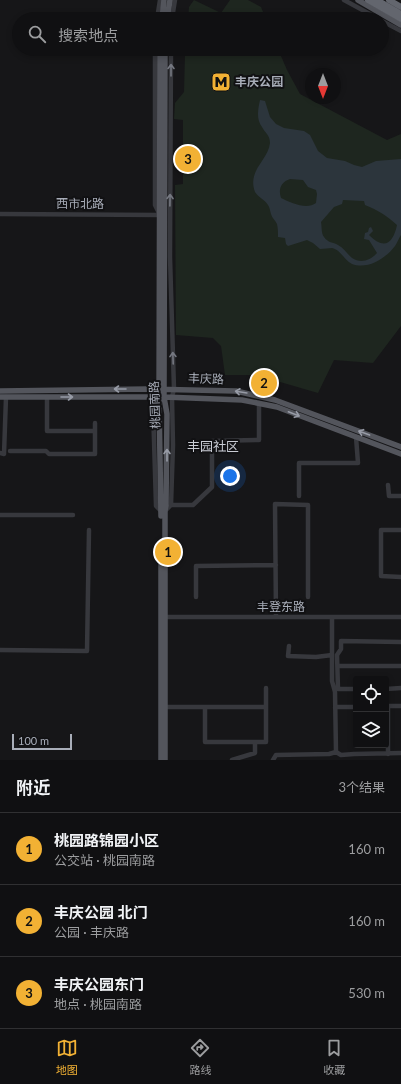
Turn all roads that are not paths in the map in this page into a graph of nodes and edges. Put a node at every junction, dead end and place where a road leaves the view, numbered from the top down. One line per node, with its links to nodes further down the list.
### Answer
1 (160, 0): 11 (street)
2 (164, 0): 12 (main road)
3 (170, 0): 13 (main road)
4 (175, 0): 14 (street)
5 (344, 0): 15 (street)
6 (358, 0): 16 (main road)
7 (368, 0): 17 (highway)
8 (377, 0): 19 (highway)
9 (389, 0): 10 (highway)
10 (401, 7)
11 (158, 12)
12 (163, 12)
13 (168, 12)
14 (173, 12)
15 (366, 12)
16 (379, 12)
17 (388, 12)
18 (389, 13): 21 (highway)
19 (401, 14)
20 (389, 18): 23 (main road)
21 (401, 20)
22 (389, 25): 24 (street)
23 (401, 25)
24 (401, 31)
25 (155, 56): 30 (street)
26 (160, 56): 30 (main road, 桃园南路)
27 (165, 56): 33 (main road, 桃园南路)
28 (171, 56): 31 (street, one-way to 28)
29 (0, 214): 30 (street, 西市北路)
30 (160, 215): 33 (main road, 桃园南路)
31 (174, 389): 33 (main road, 丰庆路); 36 (street); 42 (main road, 丰庆路, one-way to 31)
32 (0, 390): 33 (main road, 丰庆路, one-way to 32)
33 (162, 390): 37 (main road, 桃园南路)
34 (3, 397): 35 (main road, 丰庆路); 44 (street)
35 (47, 397): 37 (main road, 丰庆路, one-way to 37); 40 (street)
36 (172, 397): 37 (main road, 丰庆路); 38 (main road, 丰庆路); 49 (street)
37 (161, 399): 50 (main road, 桃园南路)
38 (259, 403): 41 (main road, 丰庆路, one-way to 41); 49 (street)
39 (95, 423): 40 (street)
40 (95, 431): 43 (street)
41 (356, 437): 45 (main road, 丰庆路); 47 (street)
42 (401, 447)
43 (10, 451)
44 (0, 453)
45 (401, 454)
46 (388, 485): 48 (street)
47 (299, 496)
48 (401, 496)
49 (171, 505): 50 (street)
50 (163, 511): 60 (main road, 桃园南路)
51 (0, 515): 52 (street)
52 (73, 515)
53 (89, 530): 65 (street)
54 (401, 530): 56 (street)
55 (276, 565): 57 (street); 58 (street); 59 (street)
56 (401, 576)
57 (196, 597)
58 (308, 597)
59 (276, 616): 60 (street, 丰登东路); 61 (street, 丰登东路)
60 (163, 617): 76 (main road, 桃园南路); 85 (main road, 桃园南路)
61 (332, 617): 62 (street, 丰登东路); 66 (street)
62 (401, 617)
63 (401, 642): 67 (street)
64 (288, 646): 66 (street)
65 (0, 650)
66 (332, 655): 78 (street)
67 (338, 666): 68 (street); 72 (street)
68 (401, 666)
69 (266, 688): 73 (street)
70 (389, 688): 71 (street)
71 (401, 688)
72 (353, 689)
73 (266, 706): 77 (street); 81 (street)
74 (389, 706): 75 (street)
75 (401, 706)
76 (165, 707): 77 (street); 86 (main road, 桃园南路)
77 (205, 707): 81 (street)
78 (335, 707): 79 (street); 82 (street)
79 (353, 707)
80 (387, 712): 83 (street)
81 (256, 742): 87 (street)
82 (336, 752): 83 (street); 88 (street)
83 (388, 754): 84 (street)
84 (401, 754)
85 (161, 760)
86 (165, 760)
87 (232, 760)
88 (273, 760)

